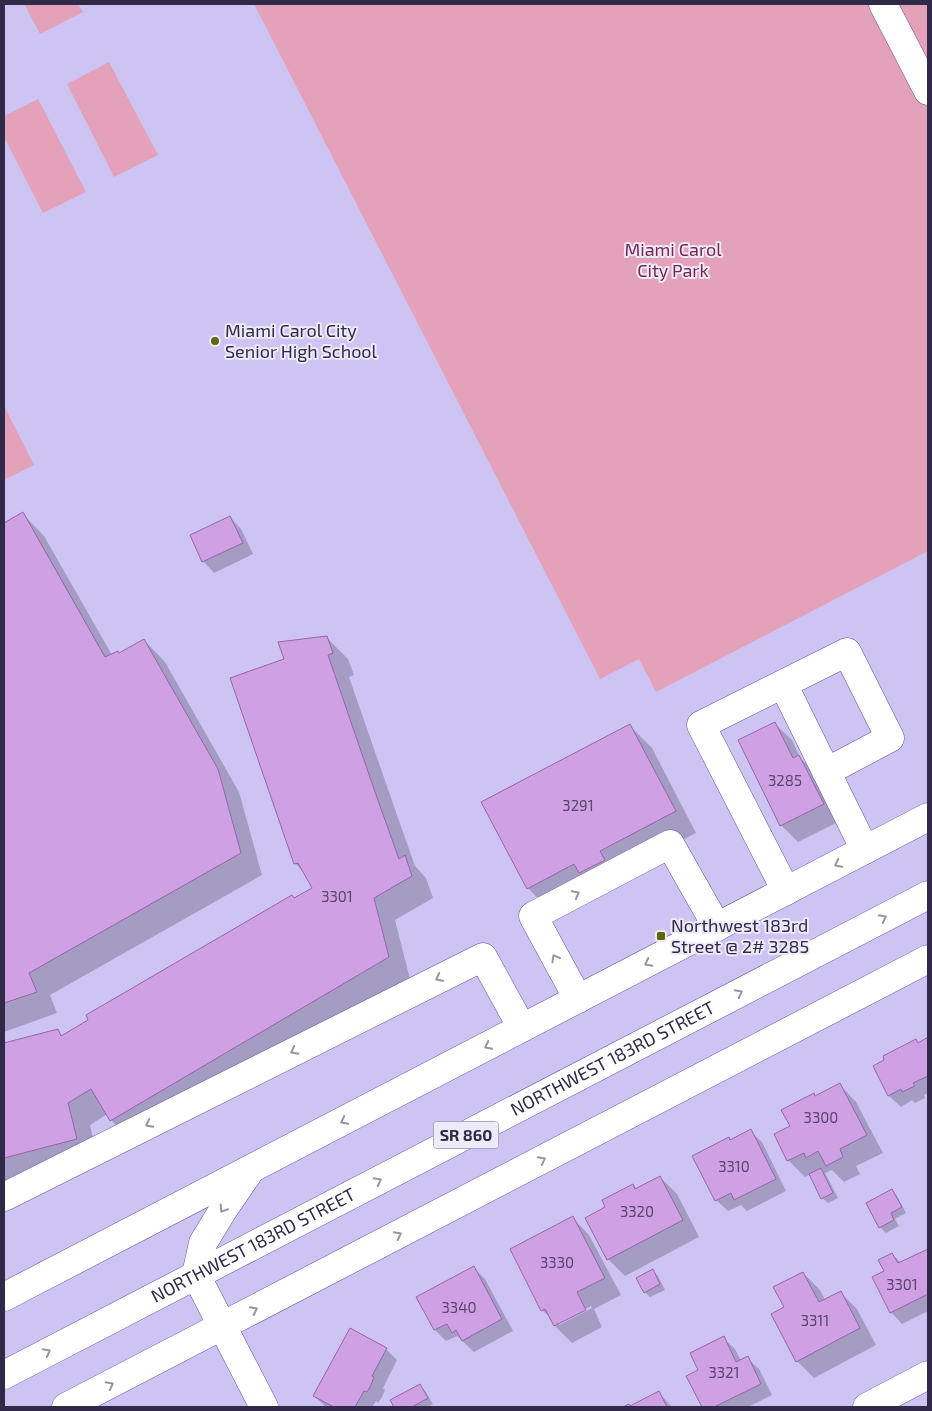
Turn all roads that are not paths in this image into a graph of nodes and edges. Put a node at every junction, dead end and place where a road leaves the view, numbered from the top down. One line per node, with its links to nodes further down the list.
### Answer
1 (883, 4): 2 (main road)
2 (928, 91)
3 (783, 684): 4 (main road); 4 (main road); 7 (main road)
4 (826, 772): 6 (main road)
5 (928, 817): 6 (main road)
6 (865, 850): 7 (main road, one-way to 7)
7 (786, 891): 9 (main road)
8 (928, 894): 15 (main road, NORTHWEST 183RD STREET / SR 860, one-way to 8)
9 (717, 927): 11 (main road, one-way to 11); 11 (main road, one-way to 9)
10 (928, 959): 17 (main road, one-way to 10)
11 (578, 999): 12 (main road)
12 (522, 1028): 13 (main road, one-way to 13); 14 (main road, one-way to 14)
13 (251, 1169): 15 (main road, one-way to 15); 16 (main road)
14 (4, 1197)
15 (196, 1275): 17 (main road); 18 (main road, NORTHWEST 183RD STREET / SR 860, one-way to 15)
16 (4, 1297)
17 (222, 1326): 20 (main road, one-way to 17); 21 (main road)
18 (4, 1375)
19 (928, 1375): 22 (main road)
20 (66, 1407)
21 (264, 1407)
22 (867, 1407)

